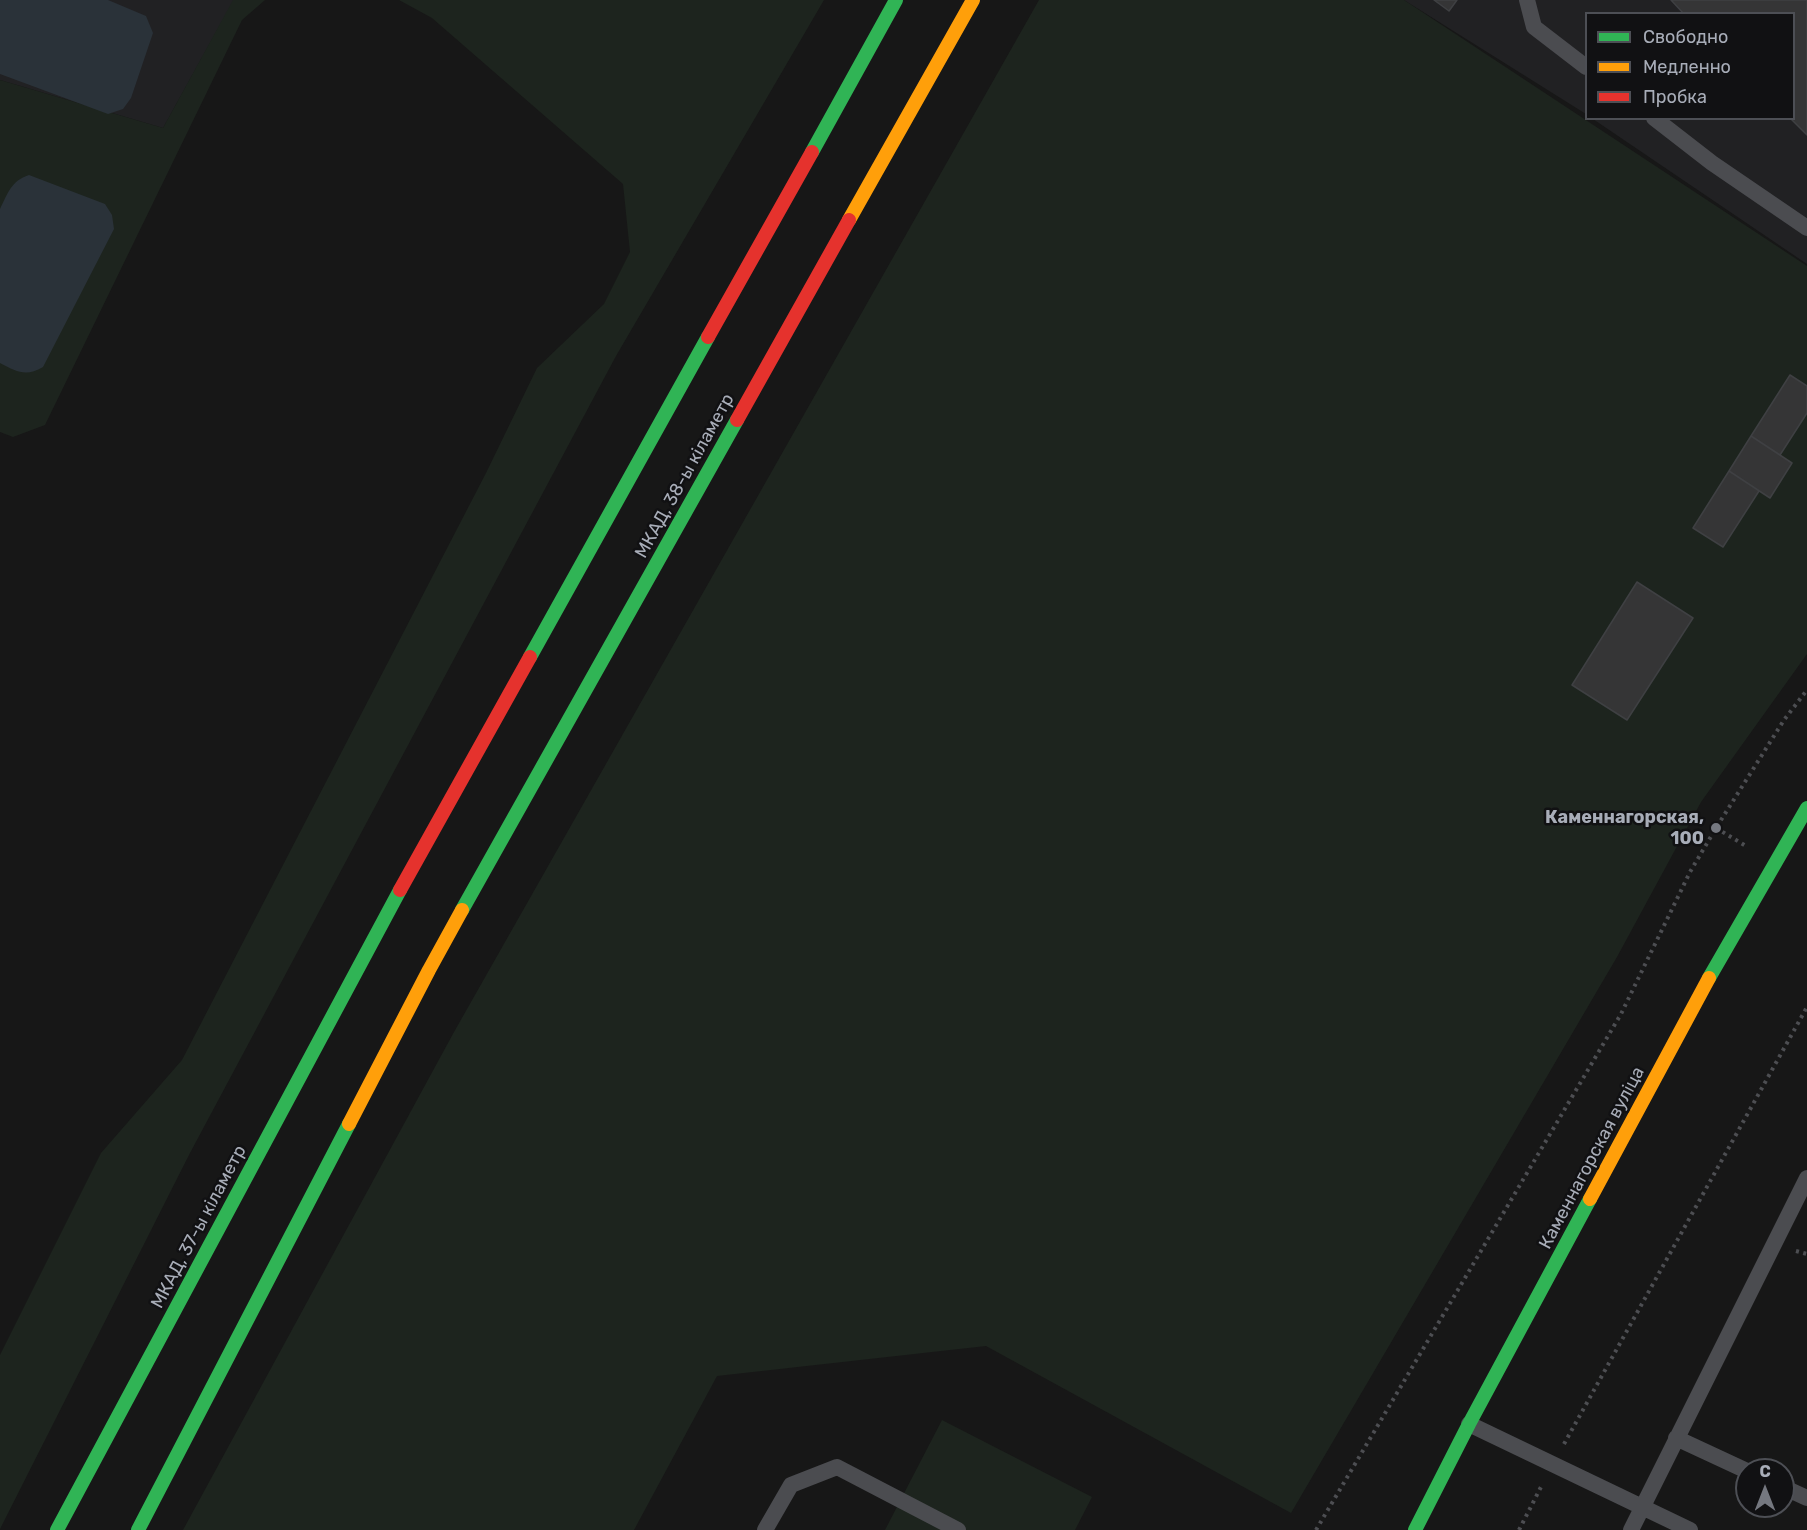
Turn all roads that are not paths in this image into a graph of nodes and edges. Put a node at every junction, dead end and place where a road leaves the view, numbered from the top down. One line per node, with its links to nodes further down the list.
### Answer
1 (896, 0): 13 (main road, МКАД, 37-ы кіламетр)
2 (973, 0): 14 (main road, МКАД, 38-ы кіламетр)
3 (1527, 0): 4 (lane)
4 (1585, 65)
5 (1657, 120): 6 (lane)
6 (1807, 228)
7 (1807, 808): 9 (main road, Каменнагорская вуліца)
8 (1807, 1178): 10 (lane)
9 (1469, 1424): 12 (lane); 17 (main road, Каменнагорская вуліца)
10 (1676, 1438): 11 (lane); 12 (lane)
11 (1735, 1465)
12 (1643, 1508): 18 (lane); 19 (lane)
13 (57, 1530)
14 (138, 1530)
15 (765, 1530): 16 (lane)
16 (958, 1530)
17 (1415, 1530)
18 (1631, 1530)
19 (1690, 1530)

